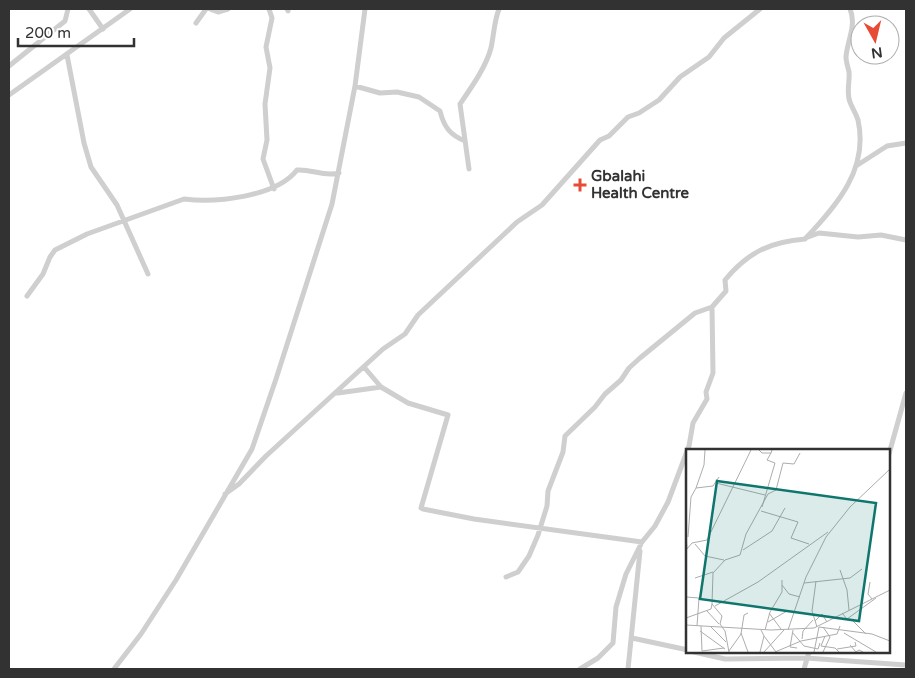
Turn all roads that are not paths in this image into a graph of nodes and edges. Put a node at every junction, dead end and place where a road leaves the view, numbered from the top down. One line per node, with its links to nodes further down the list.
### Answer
1 (68, 9): 15 (street)
2 (88, 9): 13 (street)
3 (130, 9): 13 (street)
4 (206, 9): 12 (street)
5 (210, 9): 6 (street)
6 (228, 9)
7 (268, 9): 23 (street)
8 (365, 9): 16 (street)
9 (499, 9): 18 (street)
10 (760, 9): 30 (street)
11 (850, 9): 20 (street)
12 (196, 23)
13 (102, 29): 14 (street)
14 (68, 55): 17 (street); 24 (street)
15 (9, 66)
16 (355, 86): 18 (street); 22 (street)
17 (9, 95)
18 (465, 140): 21 (street)
19 (906, 143): 20 (street)
20 (856, 166): 25 (street)
21 (469, 169)
22 (339, 173): 23 (street); 37 (street)
23 (274, 189): 24 (street)
24 (125, 220): 27 (street); 28 (street)
25 (805, 239): 26 (street); 29 (street)
26 (906, 240)
27 (148, 274)
28 (27, 296)
29 (712, 307): 34 (street); 38 (street)
30 (364, 367): 31 (street); 32 (street)
31 (380, 387): 32 (street); 38 (street)
32 (337, 393): 37 (street)
33 (906, 393): 35 (street)
34 (688, 449)
35 (890, 450)
36 (686, 454): 39 (street)
37 (225, 494): 48 (street)
38 (540, 528): 39 (street); 41 (street)
39 (642, 542): 40 (street)
40 (640, 548): 42 (street); 49 (street)
41 (506, 578)
42 (632, 638): 43 (street); 50 (street)
43 (686, 650)
44 (698, 653): 46 (street)
45 (808, 653): 46 (street)
46 (806, 658): 47 (street); 51 (street)
47 (906, 665)
48 (114, 669)
49 (580, 669)
50 (628, 669)
51 (804, 669)

